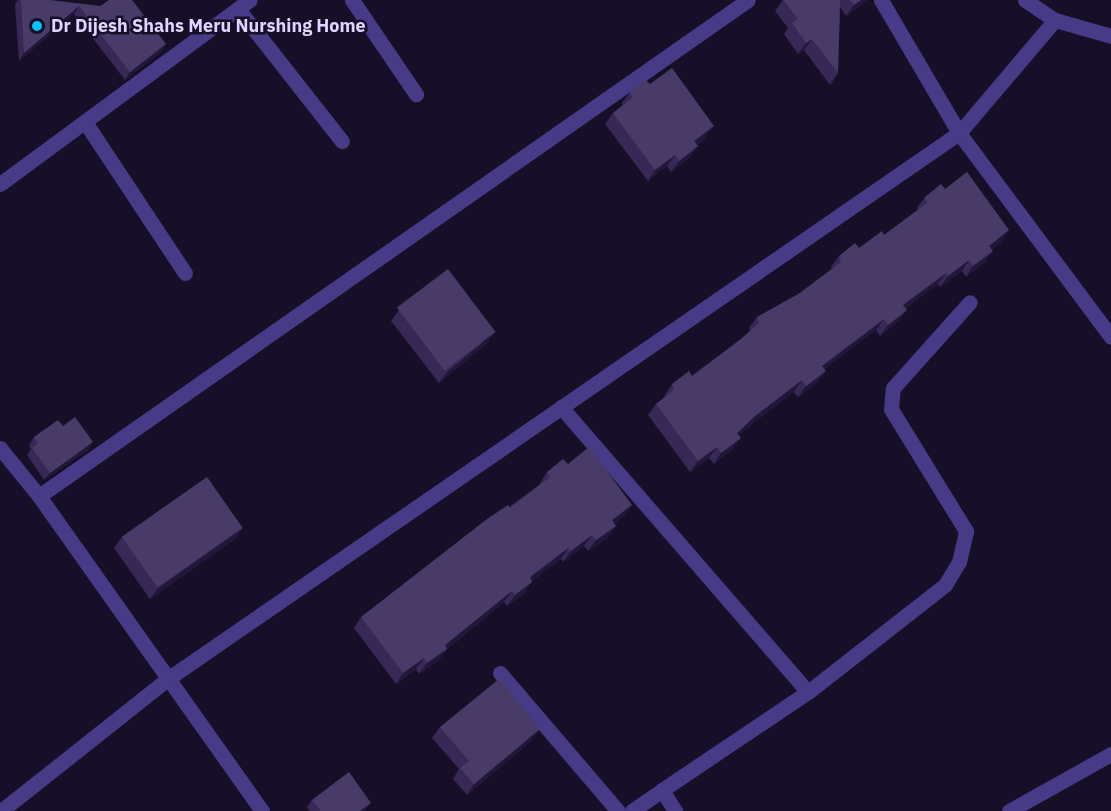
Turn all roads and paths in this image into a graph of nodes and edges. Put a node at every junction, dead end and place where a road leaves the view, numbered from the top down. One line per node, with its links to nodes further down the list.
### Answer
1 (352, 0): 8 (street)
2 (748, 0): 18 (street)
3 (881, 0): 10 (street)
4 (1025, 0): 6 (street)
5 (244, 5): 9 (street); 11 (street)
6 (1055, 20): 7 (street); 10 (street)
7 (1111, 36)
8 (416, 94)
9 (85, 122): 12 (street); 13 (street)
10 (959, 132): 15 (street); 16 (street)
11 (342, 141)
12 (0, 184)
13 (185, 273)
14 (970, 302): 21 (street)
15 (1111, 337)
16 (561, 407): 20 (street); 21 (street)
17 (0, 448): 18 (street)
18 (39, 496): 20 (street)
19 (500, 673): 26 (street)
20 (166, 680): 24 (street); 25 (street)
21 (808, 692): 23 (street)
22 (1110, 756): 29 (street)
23 (662, 790): 27 (street); 28 (street)
24 (1, 811)
25 (262, 811)
26 (618, 811)
27 (632, 811)
28 (675, 811)
29 (1009, 811)

